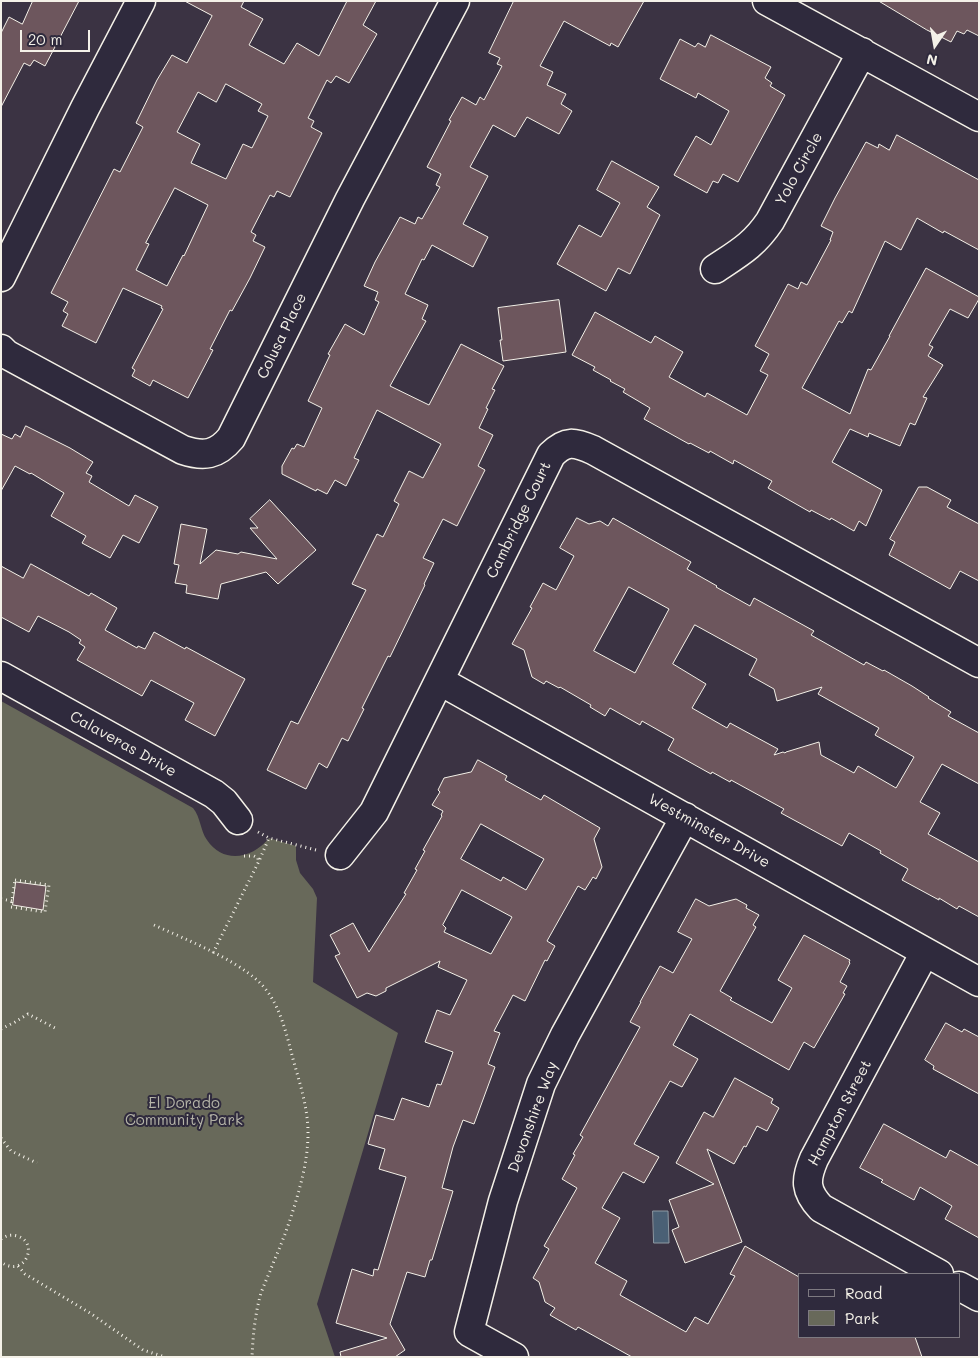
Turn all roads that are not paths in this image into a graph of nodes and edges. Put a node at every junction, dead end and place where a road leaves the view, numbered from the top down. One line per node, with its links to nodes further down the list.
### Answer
1 (141, 1): 7 (street)
2 (456, 1): 8 (street, Colusa Place)
3 (767, 1): 4 (street)
4 (862, 52): 5 (street); 6 (street, Yolo Circle)
5 (979, 117)
6 (715, 269)
7 (1, 277)
8 (1, 349)
9 (979, 663): 11 (street, Cambridge Court)
10 (1, 676): 13 (street, Calaveras Drive)
11 (440, 681): 12 (street, Westminster Drive); 14 (street, Cambridge Court)
12 (685, 817): 15 (street, Westminster Drive); 20 (street, Devonshire Way)
13 (238, 820)
14 (340, 855)
15 (926, 952): 16 (street, Westminster Drive); 17 (street, Hampton Street)
16 (979, 982)
17 (937, 1273)
18 (960, 1287): 19 (street)
19 (979, 1297)
20 (514, 1357)

